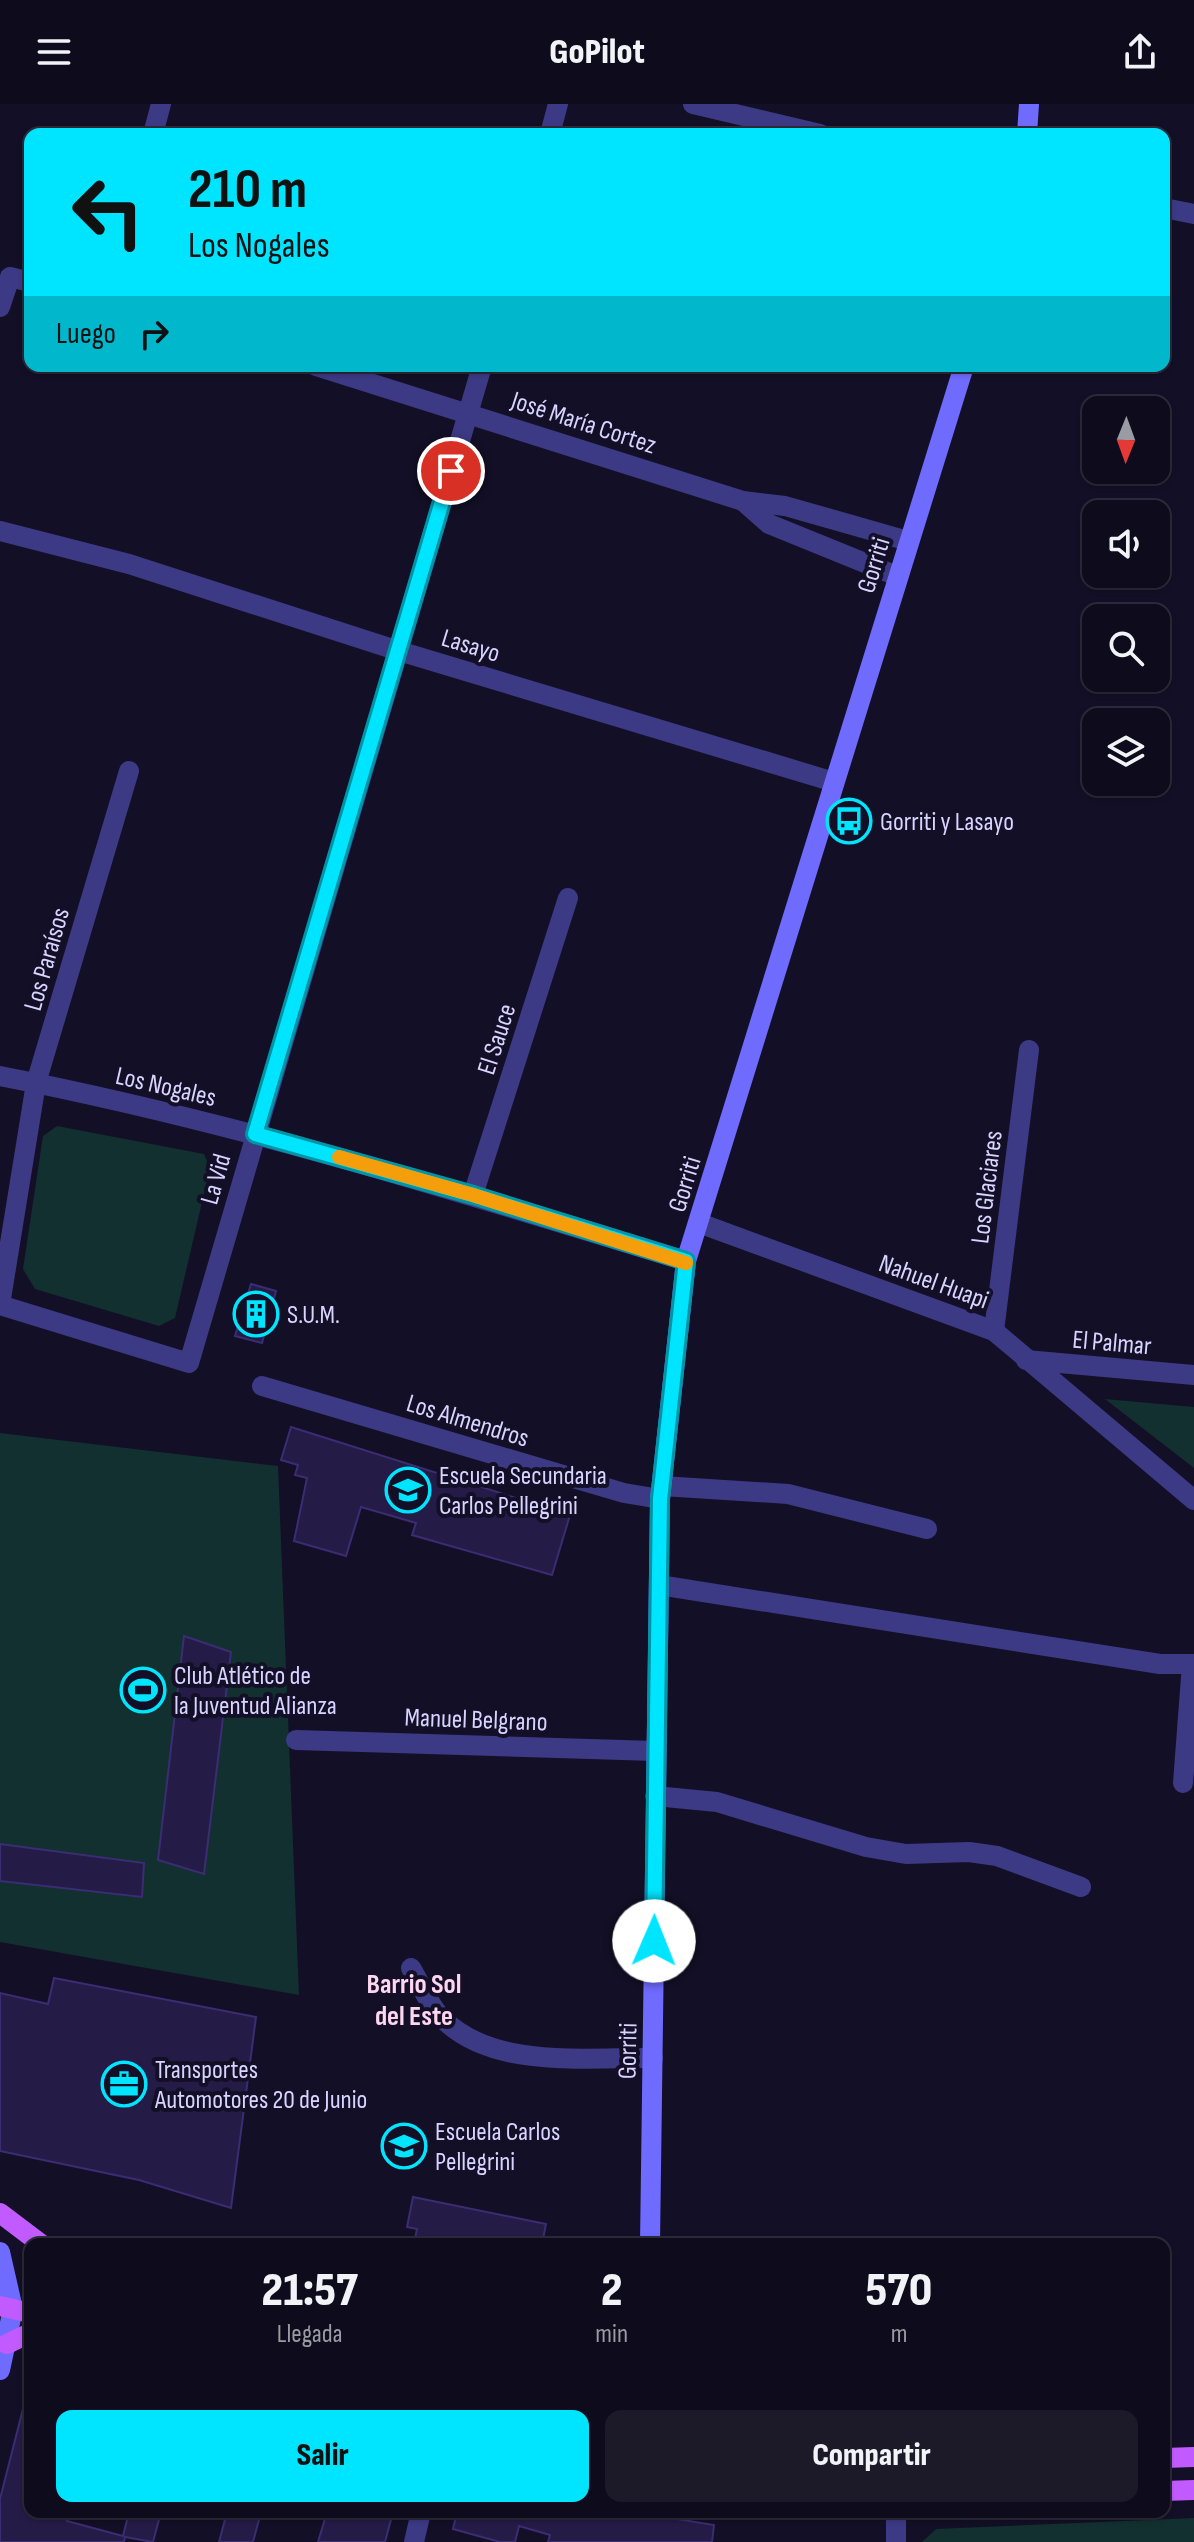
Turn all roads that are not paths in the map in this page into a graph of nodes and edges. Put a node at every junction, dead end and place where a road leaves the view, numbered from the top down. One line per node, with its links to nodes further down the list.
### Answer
1 (161, 104): 5 (street)
2 (558, 104): 6 (street)
3 (693, 104): 7 (street)
4 (1029, 104): 8 (street)
5 (155, 128)
6 (552, 128)
7 (795, 128)
8 (1027, 128)
9 (1170, 209): 10 (street)
10 (1194, 214)
11 (24, 280): 12 (street)
12 (0, 307)
13 (336, 372): 16 (street, José María Cortez)
14 (480, 372): 16 (street, La Vid)
15 (962, 372): 19 (street, Gorriti)
16 (469, 412): 17 (street, José María Cortez); 21 (street, La Vid)
17 (743, 501): 19 (street, José María Cortez); 20 (street, José María Cortez)
18 (0, 531): 21 (street, Lasayo)
19 (908, 541): 20 (street, Gorriti)
20 (897, 576): 23 (street, Gorriti)
21 (399, 651): 23 (street, Lasayo); 28 (street, La Vid)
22 (129, 771): 27 (street, Los Paraísos)
23 (834, 782): 30 (street, Gorriti)
24 (568, 898): 29 (street, El Sauce)
25 (1029, 1050): 33 (street, Los Glaciares)
26 (0, 1076): 27 (street, Los Nogales)
27 (36, 1083): 28 (street, Los Nogales); 32 (street, Los Paraísos)
28 (255, 1134): 29 (street, Los Nogales); 32 (street, La Vid)
29 (473, 1195): 31 (street, Los Nogales)
30 (699, 1223): 31 (street, Gorriti); 33 (street, Nahuel Huapi)
31 (686, 1261): 37 (street, Gorriti)
32 (0, 1305)
33 (994, 1331): 34 (street, Nahuel Huapi)
34 (1026, 1360): 35 (street, El Palmar); 38 (street, Nahuel Huapi)
35 (1194, 1375)
36 (262, 1386): 37 (street, Los Almendros)
37 (661, 1492): 39 (street, Los Almendros); 40 (street, Gorriti)
38 (1194, 1500)
39 (927, 1529)
40 (659, 1585): 41 (street); 43 (street, Gorriti)
41 (1193, 1664): 44 (street)
42 (296, 1740): 43 (street, Manuel Belgrano)
43 (655, 1751): 45 (street, Gorriti)
44 (1183, 1783)
45 (655, 1796): 46 (street); 48 (street, Gorriti)
46 (1081, 1887)
47 (411, 1968): 48 (street)
48 (653, 2058): 51 (street, Gorriti)
49 (0, 2213): 50 (main road)
50 (33, 2238)
51 (650, 2238)
52 (0, 2252): 53 (street)
53 (10, 2319): 54 (street)
54 (0, 2370)
55 (1194, 2457): 56 (main road)
56 (1170, 2458)
57 (1194, 2490): 58 (main road)
58 (1170, 2491)
59 (420, 2518): 61 (street)
60 (896, 2518): 62 (street)
61 (414, 2542)
62 (896, 2542)

